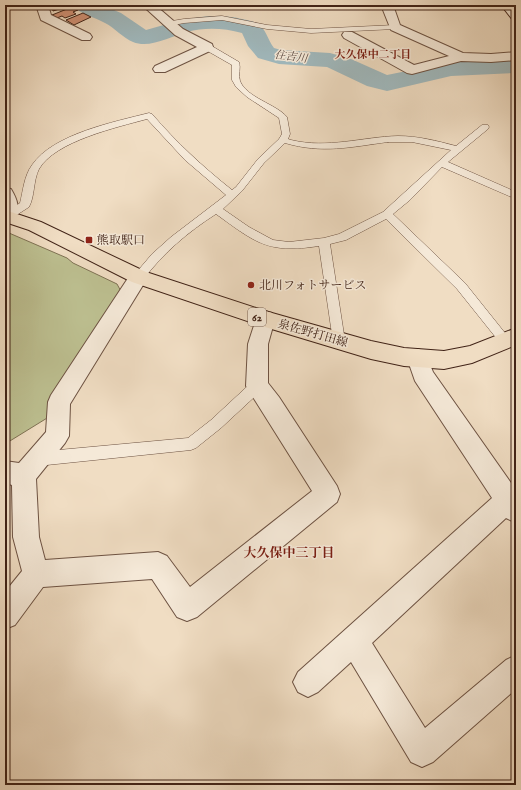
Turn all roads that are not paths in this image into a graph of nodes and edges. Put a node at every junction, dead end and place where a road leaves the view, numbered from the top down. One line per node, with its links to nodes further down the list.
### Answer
1 (148, 5): 7 (street)
2 (387, 5): 8 (street)
3 (507, 5): 5 (street)
4 (43, 8): 6 (street); 10 (street)
5 (516, 16)
6 (33, 18)
7 (173, 27): 8 (lane); 11 (street)
8 (395, 27): 13 (street)
9 (348, 35): 13 (street)
10 (77, 36)
11 (207, 47): 14 (street); 16 (lane)
12 (516, 56): 13 (street)
13 (461, 57)
14 (160, 69)
15 (485, 127): 17 (lane)
16 (283, 140): 17 (lane); 20 (lane)
17 (457, 149): 18 (lane)
18 (442, 163): 21 (lane); 23 (lane)
19 (5, 193): 24 (street)
20 (232, 195): 22 (lane); 24 (lane)
21 (516, 196)
22 (216, 209): 25 (lane); 26 (lane)
23 (387, 214): 25 (lane); 28 (lane)
24 (7, 216): 26 (main road, 泉佐野打田線 / 62)
25 (324, 242): 29 (lane)
26 (139, 277): 27 (main road, 泉佐野打田線 / 62); 32 (street)
27 (264, 319): 29 (main road, 泉佐野打田線 / 62); 31 (street)
28 (510, 338): 30 (main road, 泉佐野打田線 / 62)
29 (339, 341): 30 (main road, 泉佐野打田線 / 62)
30 (418, 358): 33 (street)
31 (257, 386): 32 (lane); 34 (street)
32 (22, 469): 34 (street)
33 (512, 505): 36 (street)
34 (36, 574): 35 (street)
35 (5, 615)
36 (354, 640): 37 (street); 38 (street)
37 (516, 670)
38 (308, 682)

